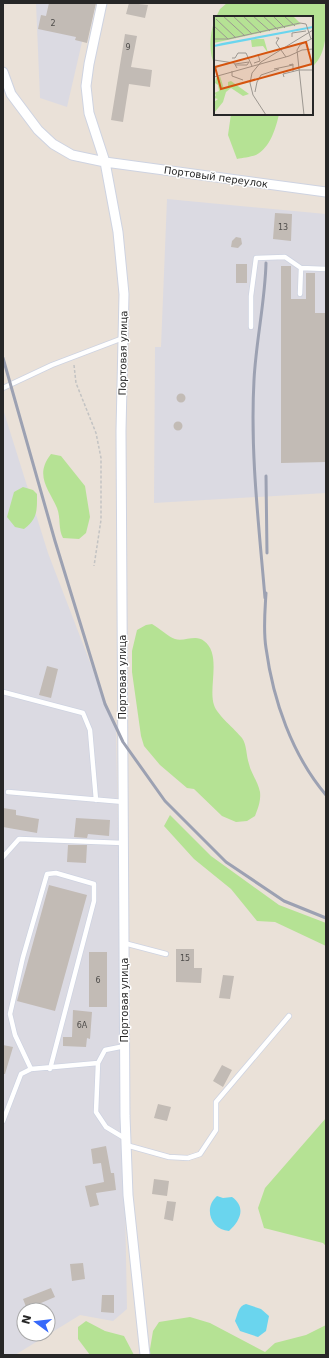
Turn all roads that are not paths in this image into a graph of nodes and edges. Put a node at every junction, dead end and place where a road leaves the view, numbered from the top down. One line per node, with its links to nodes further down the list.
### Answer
1 (102, 3): 3 (street, Портовая улица)
2 (3, 72): 3 (street, Портовый переулок)
3 (105, 162): 4 (street, Портовый переулок); 9 (street, Портовая улица)
4 (326, 192)
5 (301, 268): 6 (lane); 7 (lane); 8 (lane)
6 (326, 269)
7 (300, 294)
8 (251, 327)
9 (123, 338): 10 (lane); 14 (street, Портовая улица)
10 (3, 388)
11 (3, 692): 13 (lane)
12 (8, 792): 13 (lane)
13 (96, 800): 14 (lane)
14 (124, 802): 15 (street, Портовая улица)
15 (122, 843): 16 (lane); 17 (street, Портовая улица)
16 (3, 857)
17 (124, 943): 18 (lane); 20 (street, Портовая улица)
18 (166, 954)
19 (289, 1016): 25 (lane)
20 (125, 1046): 21 (lane); 25 (street, Портовая улица)
21 (98, 1063): 22 (lane); 25 (lane)
22 (50, 1069): 23 (lane); 23 (lane)
23 (31, 1070): 24 (lane)
24 (3, 1121)
25 (126, 1142): 26 (street, Портовая улица)
26 (145, 1355)

